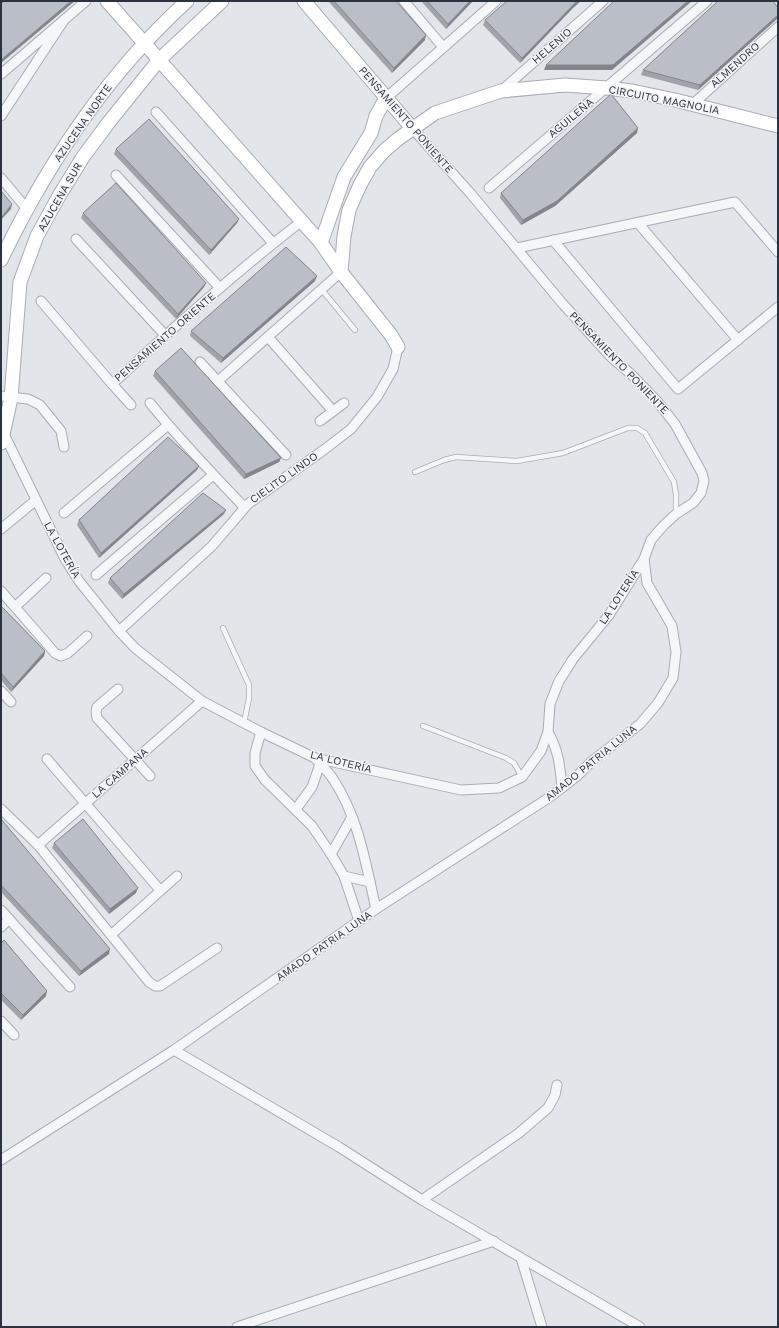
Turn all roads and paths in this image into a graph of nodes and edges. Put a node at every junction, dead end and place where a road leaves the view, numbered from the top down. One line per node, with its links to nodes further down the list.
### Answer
1 (86, 1): 10 (street)
2 (107, 1): 12 (street)
3 (187, 1): 12 (street, AZUCENA NORTE)
4 (222, 1): 14 (street, AZUCENA SUR)
5 (304, 1): 18 (street, PENSAMIENTO PONIENTE)
6 (404, 1): 13 (street)
7 (495, 1): 13 (street)
8 (603, 1): 17 (street, HELENIO)
9 (707, 1): 16 (street, AGUILEÑA)
10 (64, 20): 15 (street); 21 (street)
11 (778, 27): 19 (street, ALMENDRO)
12 (145, 44): 14 (street); 27 (street, AZUCENA NORTE)
13 (444, 48): 18 (street)
14 (159, 60): 28 (street); 50 (street, AZUCENA SUR)
15 (1, 74)
16 (607, 88): 17 (street, CIRCUITO MAGNOLIA); 19 (street, CIRCUITO MAGNOLIA); 26 (street, AGUILEÑA)
17 (501, 91): 23 (street, CIRCUITO MAGNOLIA)
18 (386, 98): 23 (street, PENSAMIENTO PONIENTE); 33 (street)
19 (693, 104): 22 (street, CIRCUITO MAGNOLIA)
20 (156, 112): 32 (street)
21 (1, 116)
22 (778, 126)
23 (412, 128): 34 (street, PENSAMIENTO PONIENTE); 37 (street, CIRCUITO MAGNOLIA)
24 (116, 175): 38 (street)
25 (1, 178): 27 (street)
26 (489, 188)
27 (27, 209): 36 (street, AZUCENA NORTE)
28 (302, 222): 32 (street, PENSAMIENTO ORIENTE); 33 (street)
29 (638, 223): 31 (street); 35 (street); 45 (street)
30 (76, 239): 43 (street)
31 (553, 240): 34 (street); 45 (street)
32 (273, 243): 38 (street, PENSAMIENTO ORIENTE)
33 (321, 243): 37 (street)
34 (517, 248): 65 (street, PENSAMIENTO PONIENTE)
35 (778, 252)
36 (1, 260)
37 (341, 272): 39 (street); 46 (street)
38 (220, 288): 43 (street, PENSAMIENTO ORIENTE)
39 (322, 290): 42 (lane); 44 (street)
40 (41, 301): 49 (street, PENSAMIENTO ORIENTE)
41 (778, 307): 45 (street)
42 (355, 330)
43 (166, 335): 49 (street, PENSAMIENTO ORIENTE)
44 (268, 337): 48 (street); 54 (street)
45 (738, 340)
46 (398, 348): 63 (street, CIELITO LINDO)
47 (200, 362): 48 (street)
48 (218, 381): 59 (street)
49 (112, 384): 53 (street)
50 (6, 397): 57 (street, AZUCENA SUR); 58 (street)
51 (150, 403): 56 (street)
52 (344, 403): 54 (street)
53 (131, 405)
54 (333, 410): 55 (street)
55 (320, 421)
56 (168, 425): 61 (street); 64 (street)
57 (2, 438): 62 (street, LA LOTERÍA)
58 (64, 447)
59 (286, 455)
60 (415, 472): 65 (lane)
61 (213, 475): 63 (street); 68 (street)
62 (36, 500): 66 (street); 73 (street, LA LOTERÍA)
63 (244, 507): 73 (street, CIELITO LINDO)
64 (64, 513)
65 (676, 514): 67 (street, PENSAMIENTO PONIENTE)
66 (1, 529)
67 (644, 558): 80 (street, PENSAMIENTO PONIENTE); 83 (street, LA LOTERÍA)
68 (96, 575)
69 (46, 578): 71 (street)
70 (1, 591): 71 (street)
71 (15, 607): 74 (street)
72 (223, 628): 79 (lane)
73 (118, 631): 77 (street, LA LOTERÍA)
74 (87, 636)
75 (118, 688): 85 (street)
76 (1, 691): 78 (street)
77 (202, 701): 79 (street, LA LOTERÍA); 85 (street, LA CAMPANA)
78 (11, 702)
79 (244, 723): 82 (street, LA LOTERÍA)
80 (640, 724): 89 (street, AMADO PATRIA LUNA)
81 (423, 726): 88 (lane)
82 (261, 732): 86 (street, LA LOTERÍA); 92 (street)
83 (548, 732): 88 (street, LA LOTERÍA); 89 (street)
84 (47, 759): 90 (street)
85 (135, 761): 87 (street); 90 (street, LA CAMPANA)
86 (318, 761): 88 (street, LA LOTERÍA); 92 (street); 93 (street)
87 (150, 776)
88 (522, 776)
89 (562, 788): 101 (street, AMADO PATRIA LUNA)
90 (86, 804): 94 (street, LA CAMPANA); 99 (street)
91 (1, 808): 94 (street)
92 (296, 809): 95 (street)
93 (352, 817): 95 (street); 98 (street)
94 (38, 846): 105 (street)
95 (331, 854): 97 (street)
96 (177, 876): 99 (street)
97 (344, 876): 98 (street); 103 (street)
98 (370, 882): 101 (street)
99 (160, 890): 105 (street)
100 (1, 910): 102 (street)
101 (376, 910): 103 (street, AMADO PATRIA LUNA)
102 (10, 920): 104 (street); 107 (street)
103 (359, 921): 110 (street, AMADO PATRIA LUNA)
104 (1, 927)
105 (112, 934): 106 (street)
106 (217, 948)
107 (70, 987)
108 (1, 1021): 109 (street)
109 (14, 1035)
110 (174, 1050): 112 (street, AMADO PATRIA LUNA); 113 (street)
111 (557, 1085): 113 (street)
112 (1, 1160)
113 (422, 1200): 114 (street)
114 (494, 1241): 115 (street); 116 (street)
115 (521, 1258): 117 (street); 118 (street)
116 (237, 1327)
117 (542, 1327)
118 (640, 1327)

